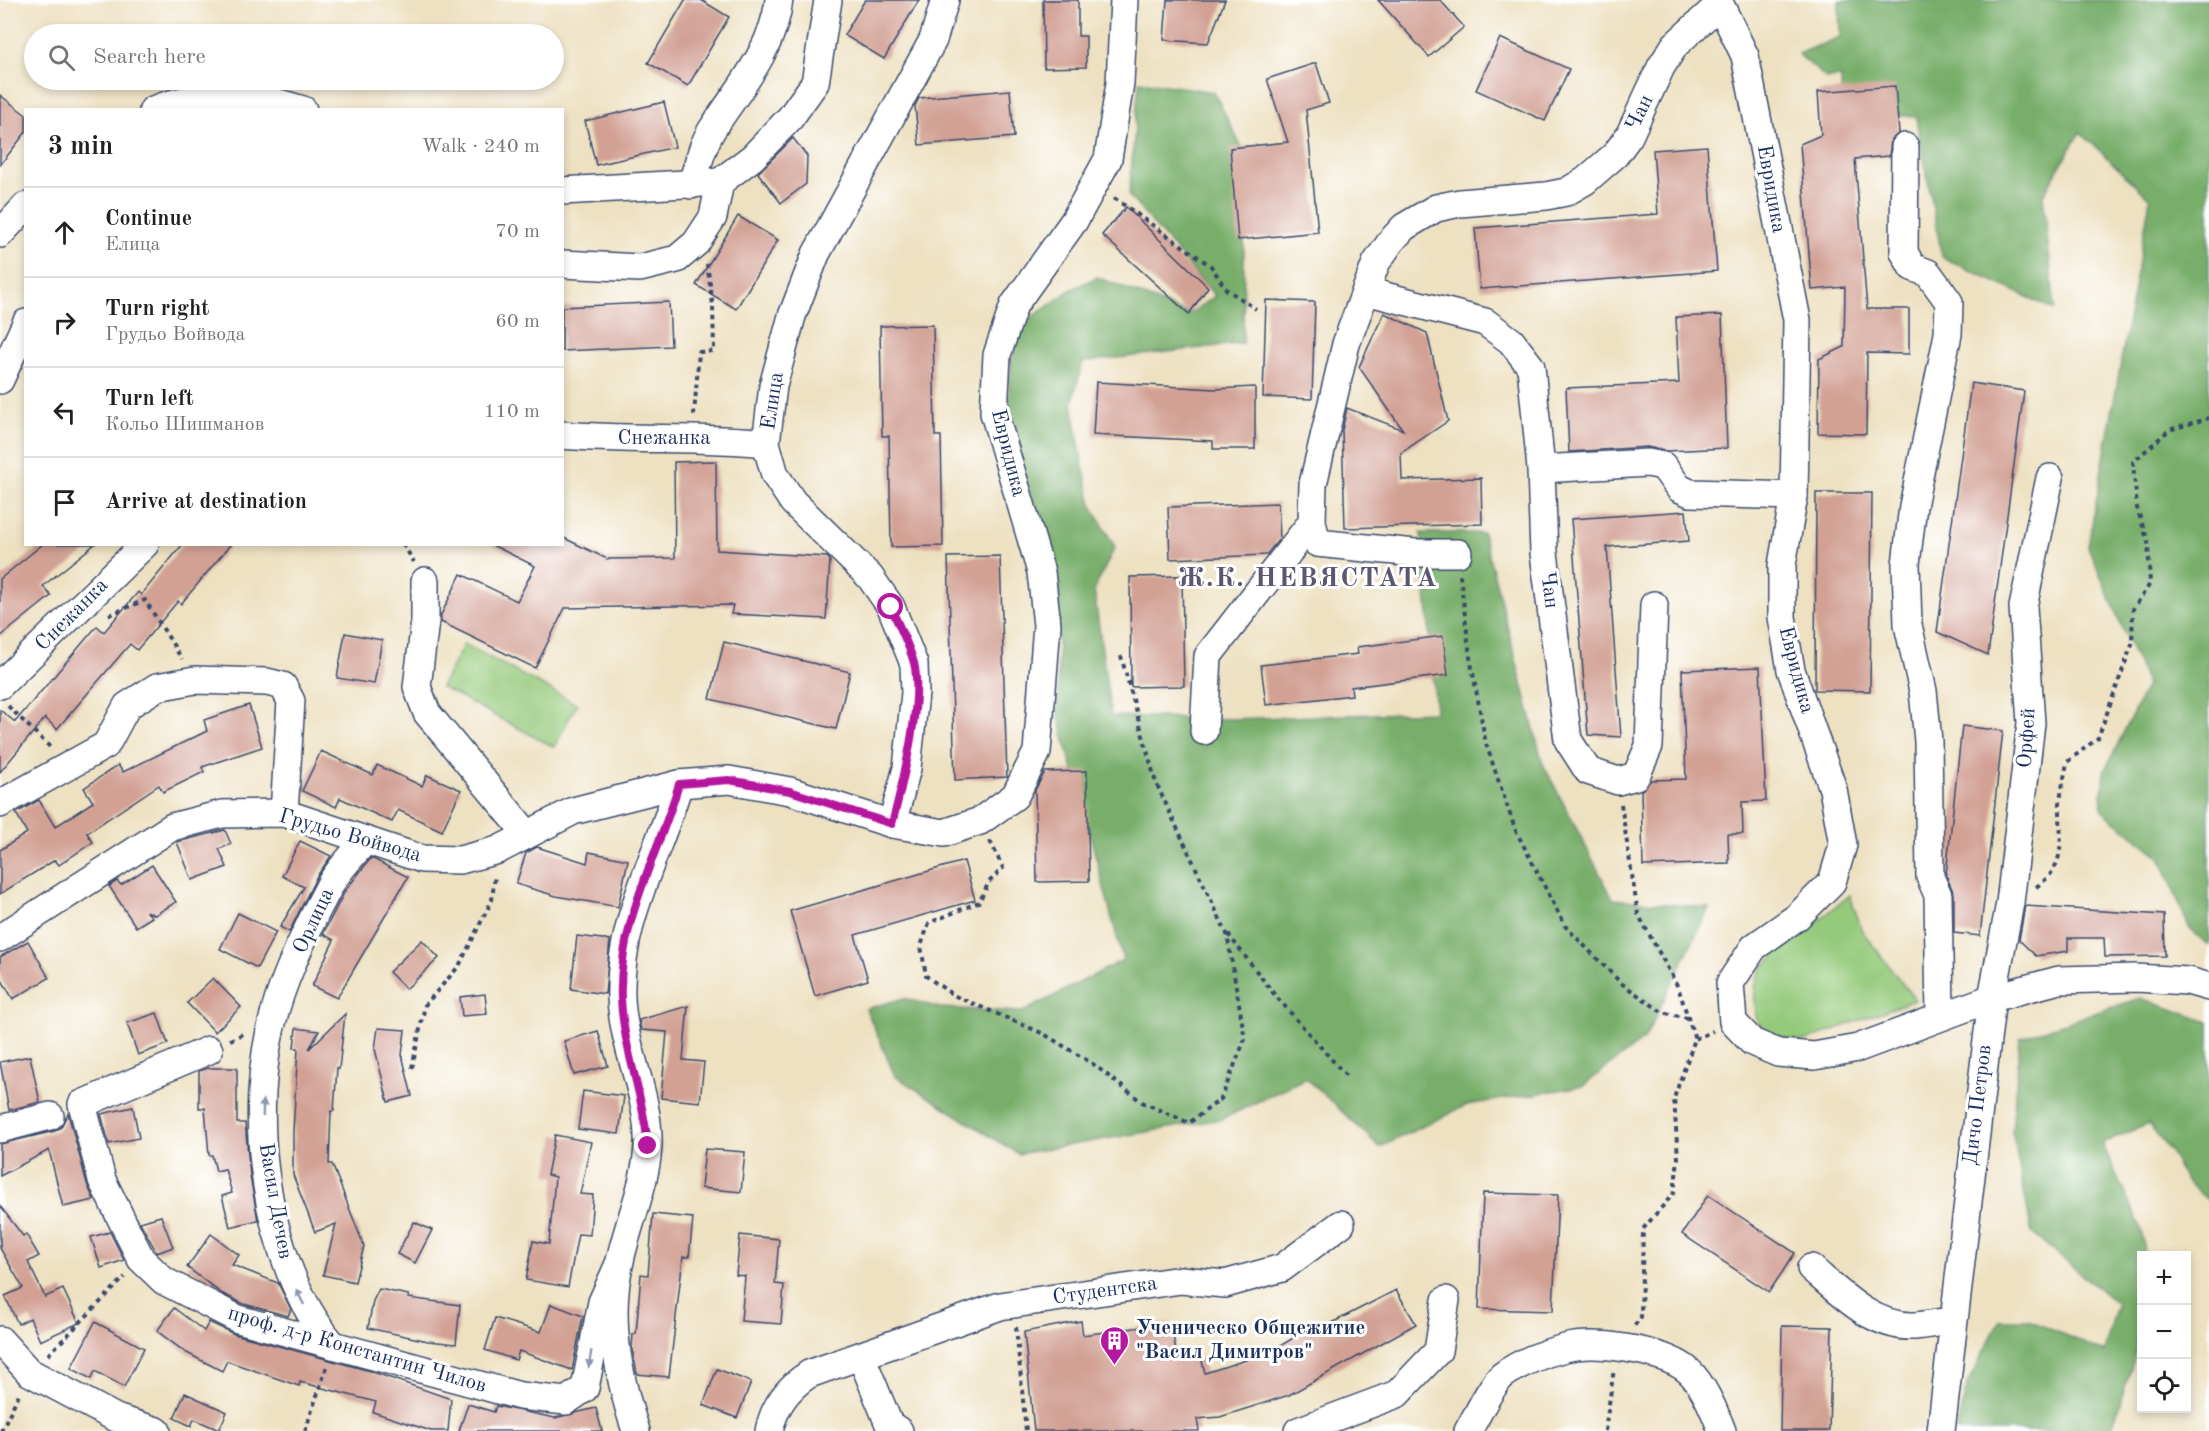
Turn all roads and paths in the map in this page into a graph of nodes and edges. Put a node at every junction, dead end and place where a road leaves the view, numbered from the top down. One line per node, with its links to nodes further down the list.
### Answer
1 (779, 0): 11 (street)
2 (828, 0): 9 (street)
3 (945, 0): 24 (street, Елица)
4 (1124, 0): 10 (street, Евридика)
5 (1719, 2): 17 (street, Чан); 27 (street, Евридика)
6 (158, 108): 7 (street)
7 (297, 108)
8 (1905, 147): 55 (street)
9 (720, 182): 11 (street); 15 (street)
10 (1094, 184): 18 (path); 44 (street, Евридика)
11 (691, 185): 12 (street)
12 (564, 191)
13 (24, 208): 14 (street)
14 (0, 234)
15 (696, 243): 16 (street); 23 (path)
16 (564, 264)
17 (1366, 291): 25 (street, Чан); 28 (street, Чан)
18 (1256, 309)
19 (24, 327): 20 (street)
20 (0, 380)
21 (2209, 418): 49 (path)
22 (564, 435): 23 (street, Снежанка)
23 (692, 437): 24 (street, Снежанка)
24 (766, 443): 45 (street, Елица)
25 (1541, 469): 27 (street); 40 (street, Чан)
26 (2050, 478): 49 (street, Орфей)
27 (1794, 496): 55 (street, Евридика)
28 (1312, 522): 30 (street); 38 (street)
29 (143, 546): 31 (street, Снежанка)
30 (1458, 553): 56 (path)
31 (115, 572): 35 (path); 36 (street, Снежанка)
32 (425, 581): 46 (street)
33 (1654, 605): 40 (street)
34 (1121, 656): 50 (path)
35 (195, 680): 39 (street); 43 (street)
36 (0, 685)
37 (0, 698): 39 (path)
38 (1204, 731)
39 (67, 765): 42 (street)
40 (1618, 781): 56 (path)
41 (679, 784): 45 (street, Грудьо Войвода); 46 (street, Грудьо Войвода); 64 (street)
42 (0, 804)
43 (284, 813): 47 (street, Грудьо Войвода); 51 (street, Грудьо Войвода)
44 (980, 821): 45 (street, Евридика); 50 (path)
45 (892, 824)
46 (527, 834): 48 (street, Грудьо Войвода)
47 (365, 841): 48 (street, Грудьо Войвода); 54 (street, Орлица)
48 (498, 850): 58 (path)
49 (2010, 903): 53 (street, Орфей)
50 (1227, 934): 59 (path)
51 (0, 938)
52 (2209, 987): 53 (street)
53 (1992, 998): 55 (street, Евридика); 68 (street, Дичо Петров)
54 (276, 1008): 70 (street, Васил Дечев, one-way to 54)
55 (1940, 1016)
56 (1688, 1019): 71 (path)
57 (209, 1050): 63 (street, проф. д-р Константин Чилов)
58 (412, 1068)
59 (1348, 1078)
60 (50, 1116): 61 (street)
61 (0, 1130)
62 (1341, 1224): 67 (street, Студентска)
63 (141, 1259): 70 (street, проф. д-р Константин Чилов); 73 (path)
64 (619, 1264): 70 (street, проф. д-р Константин Чилов, one-way to 70); 77 (street)
65 (1810, 1268): 68 (street)
66 (1446, 1299): 81 (street)
67 (1014, 1304): 72 (street, Студентска); 80 (path)
68 (1952, 1321): 85 (street, Дичо Петров)
69 (0, 1340): 73 (street)
70 (333, 1345): 76 (path)
71 (1618, 1348): 82 (street); 83 (path); 84 (street)
72 (861, 1356): 78 (street, Студентска); 79 (street)
73 (29, 1372): 74 (path); 75 (street)
74 (1, 1431)
75 (158, 1431)
76 (305, 1431)
77 (636, 1431)
78 (769, 1431)
79 (899, 1431)
80 (1026, 1431)
81 (1298, 1431)
82 (1468, 1431)
83 (1605, 1431)
84 (1722, 1431)
85 (1941, 1431)

